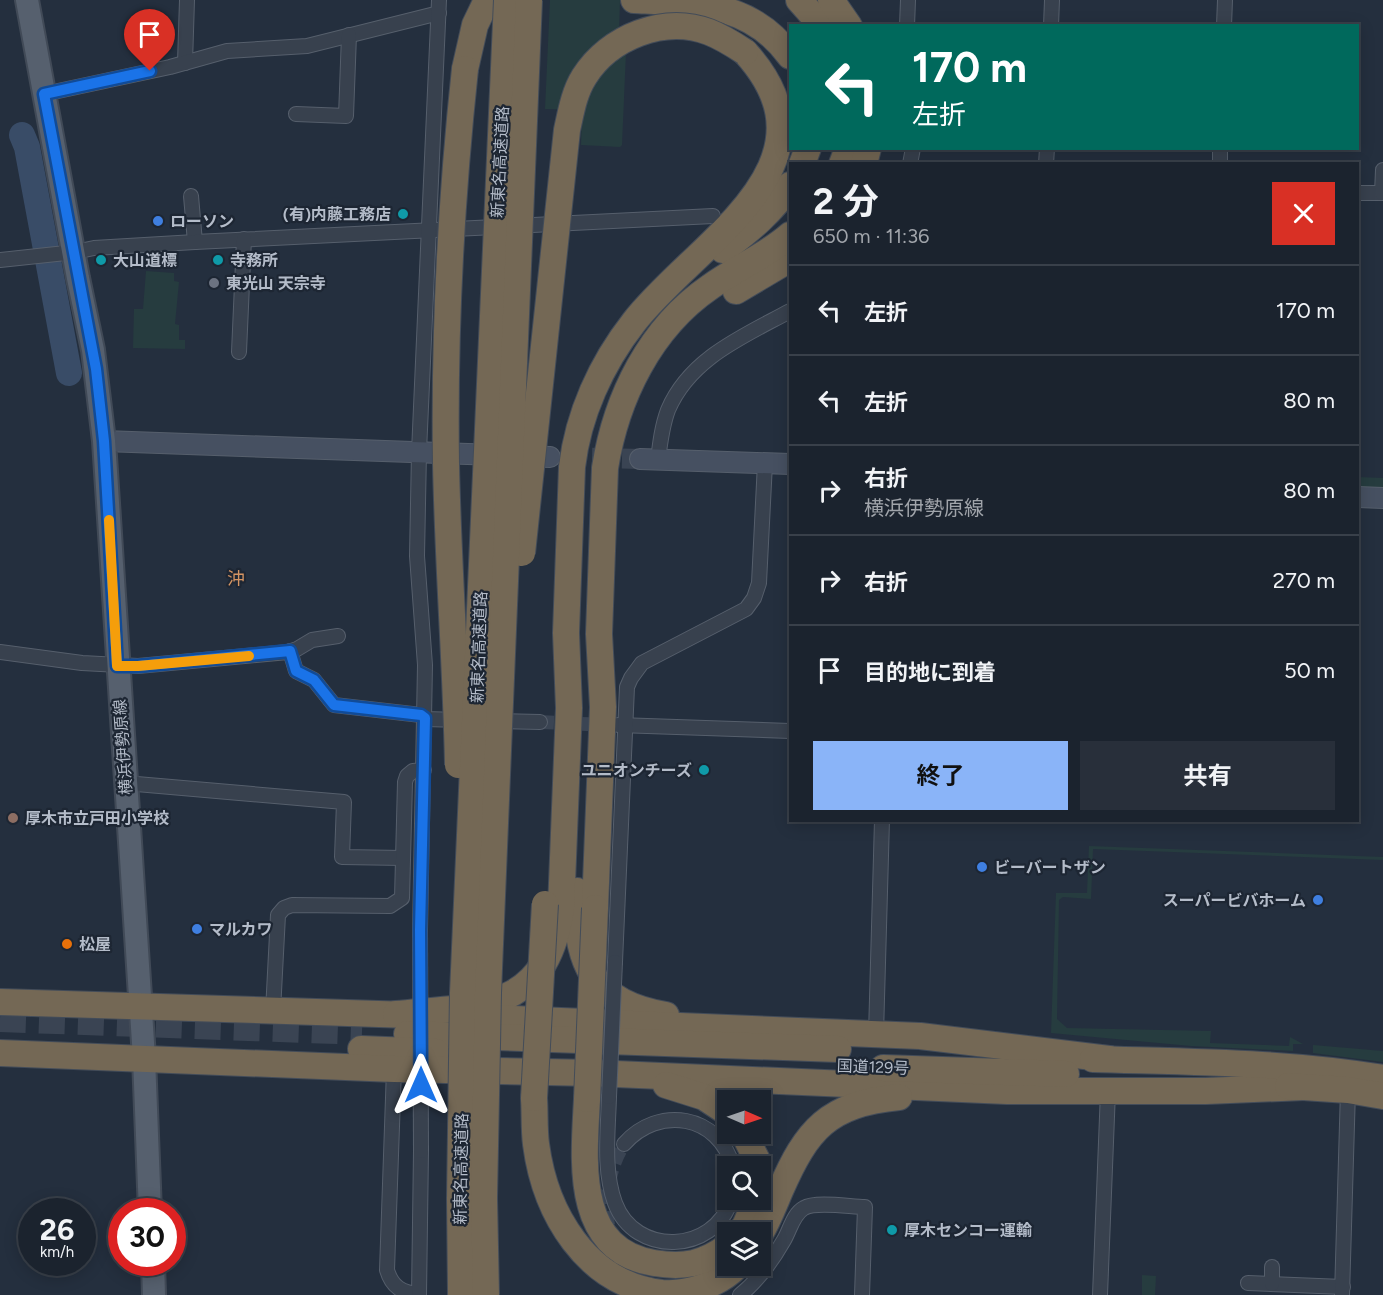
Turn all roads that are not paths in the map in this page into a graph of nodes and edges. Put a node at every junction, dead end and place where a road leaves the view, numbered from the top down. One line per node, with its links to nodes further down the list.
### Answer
1 (27, 0): 21 (main road, 横浜伊勢原線)
2 (187, 0): 20 (street)
3 (487, 0): 62 (highway, bridge)
4 (507, 0): 62 (highway, 新東名高速道路, bridge)
5 (529, 0): 63 (highway, 新東名高速道路, bridge)
6 (634, 0): 19 (highway)
7 (799, 0): 13 (highway)
8 (831, 0): 14 (highway)
9 (908, 0): 15 (street)
10 (1052, 0): 16 (street)
11 (1225, 0): 17 (street)
12 (439, 7): 18 (street); 29 (street)
13 (820, 24)
14 (848, 24)
15 (907, 24)
16 (1051, 24)
17 (1224, 24)
18 (349, 35): 20 (street); 22 (street)
19 (789, 55)
20 (185, 63): 21 (street)
21 (44, 94): 33 (main road, 横浜伊勢原線)
22 (296, 114)
23 (1383, 170): 26 (street)
24 (789, 186): 36 (highway)
25 (1359, 193): 26 (street)
26 (1383, 193)
27 (191, 196): 32 (street)
28 (712, 216): 29 (street)
29 (430, 230): 31 (street); 41 (street)
30 (789, 236): 38 (highway)
31 (244, 239): 32 (street); 39 (street)
32 (195, 242): 33 (street)
33 (75, 252): 34 (street); 40 (main road, 横浜伊勢原線)
34 (0, 260)
35 (789, 261): 38 (highway)
36 (652, 301): 48 (highway); 63 (highway, bridge)
37 (789, 312): 43 (street)
38 (655, 343): 49 (highway)
39 (238, 352)
40 (104, 441): 41 (street); 53 (main road, 横浜伊勢原線)
41 (419, 452): 42 (street); 54 (street)
42 (550, 457)
43 (649, 459): 44 (street)
44 (765, 463): 45 (street); 56 (street)
45 (789, 464)
46 (1359, 497): 47 (street)
47 (1383, 498)
48 (566, 633): 67 (highway); 91 (highway, bridge)
49 (599, 634): 68 (highway); 81 (highway, bridge)
50 (338, 636): 51 (street)
51 (290, 651): 53 (street); 54 (street)
52 (0, 652): 53 (street)
53 (117, 666): 59 (main road, 横浜伊勢原線)
54 (425, 718): 55 (street); 58 (street)
55 (540, 722)
56 (620, 725): 57 (street); 81 (street, bridge)
57 (789, 731)
58 (424, 770): 61 (street); 97 (street, bridge)
59 (125, 783): 61 (street); 65 (main road, 横浜伊勢原線)
60 (882, 822): 69 (street)
61 (403, 858): 66 (street)
62 (463, 993): 98 (highway, 新東名高速道路, bridge)
63 (488, 993): 99 (highway, 新東名高速道路, bridge)
64 (0, 1002): 65 (highway)
65 (140, 1006): 66 (highway); 71 (main road, 横浜伊勢原線)
66 (273, 1011): 67 (highway)
67 (396, 1014): 68 (highway)
68 (775, 1029): 69 (highway)
69 (876, 1034): 72 (highway)
70 (0, 1053): 71 (highway)
71 (144, 1058): 73 (highway); 85 (main road, 横浜伊勢原線)
72 (1109, 1059): 75 (highway, 国道129号); 76 (highway, 国道129号)
73 (394, 1069): 74 (highway); 94 (street)
74 (593, 1073): 78 (highway); 82 (highway)
75 (1383, 1078)
76 (1304, 1087): 77 (highway, 国道129号); 79 (highway)
77 (1348, 1090): 80 (highway, 国道129号); 95 (street)
78 (1007, 1091): 79 (highway); 87 (highway)
79 (1108, 1091): 102 (street)
80 (1383, 1096)
81 (598, 1098): 86 (street); 88 (highway)
82 (717, 1106)
83 (624, 1144): 84 (street)
84 (728, 1156)
85 (149, 1198)
86 (727, 1210)
87 (766, 1222)
88 (717, 1254)
89 (1272, 1267): 93 (street)
90 (153, 1276): 96 (main road)
91 (723, 1276)
92 (1248, 1283): 93 (street)
93 (1272, 1284): 95 (street)
94 (391, 1291): 97 (street)
95 (1342, 1291)
96 (154, 1295)
97 (419, 1295)
98 (461, 1295)
99 (486, 1295)
100 (740, 1295): 101 (street)
101 (862, 1295)
102 (1100, 1295)

